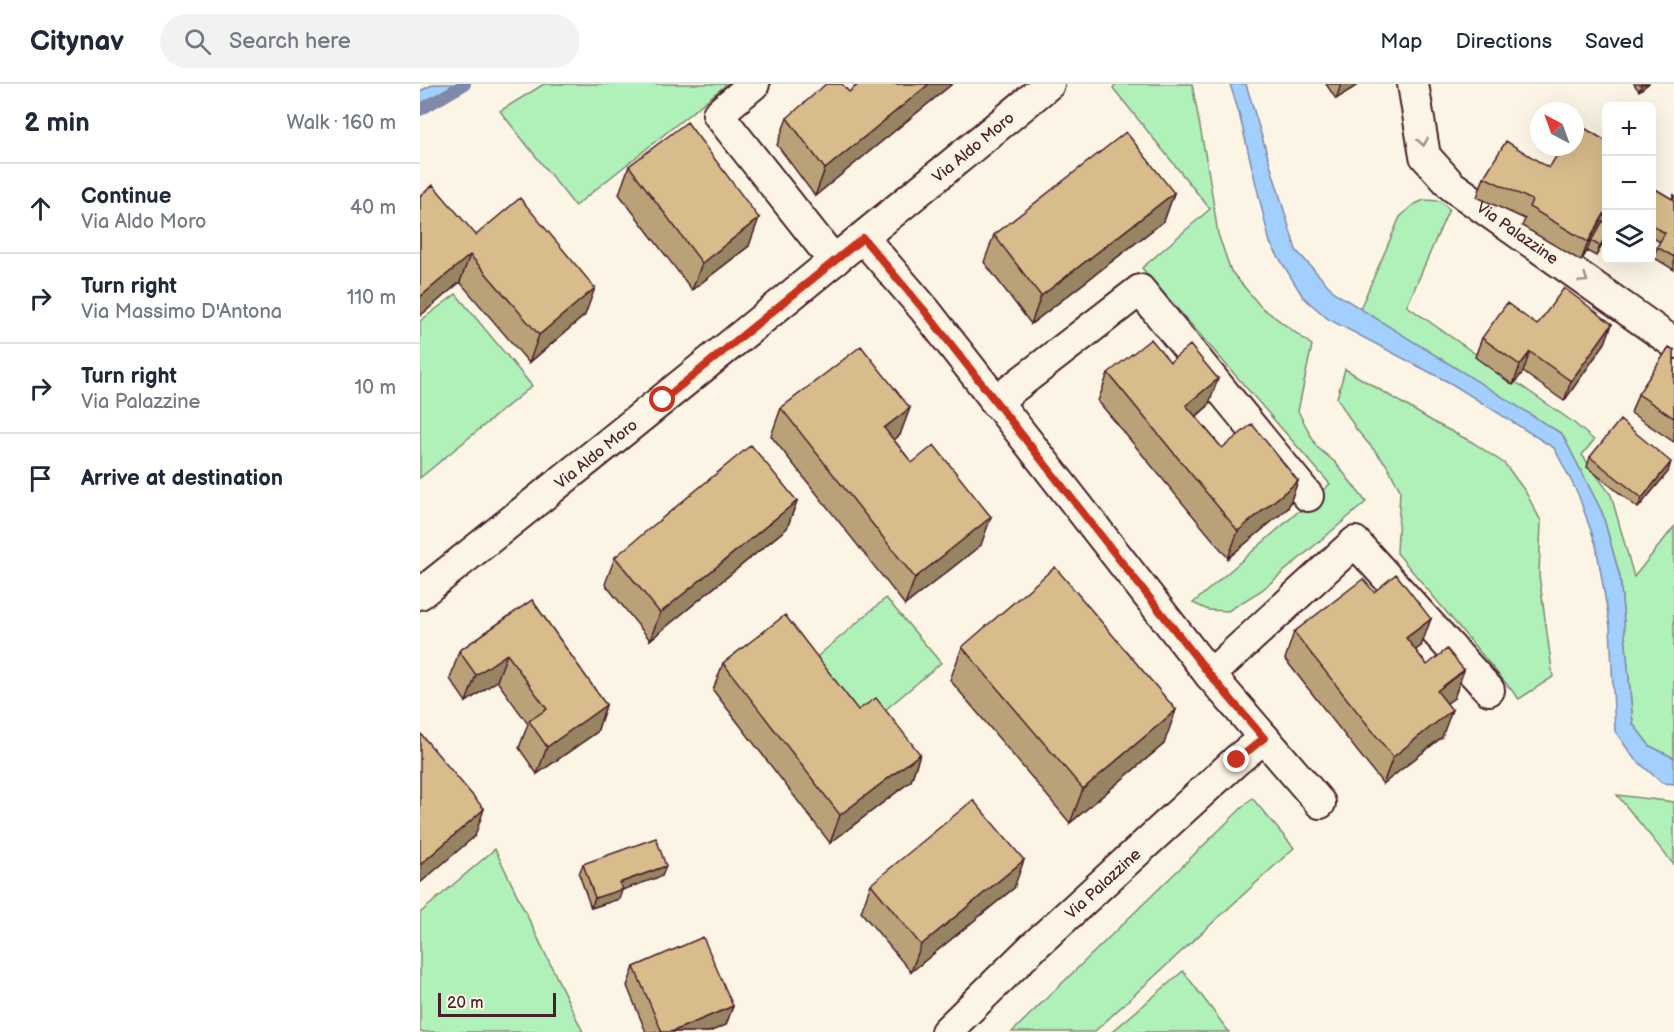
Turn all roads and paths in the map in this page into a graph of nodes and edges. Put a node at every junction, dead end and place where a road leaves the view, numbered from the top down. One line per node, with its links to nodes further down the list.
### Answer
1 (754, 84): 5 (street)
2 (1049, 84): 4 (street, Via Aldo Moro)
3 (1413, 84): 6 (street, Via Palazzine, one-way to 6)
4 (863, 238): 5 (street, Via Aldo Moro); 7 (street)
5 (834, 261): 9 (street, Via Aldo Moro)
6 (1674, 343)
7 (995, 402): 8 (street); 10 (street)
8 (1308, 496)
9 (420, 594)
10 (1210, 675): 11 (street); 12 (street)
11 (1489, 690)
12 (1264, 738): 13 (street); 14 (street, Via Palazzine)
13 (1320, 803)
14 (946, 1032)

